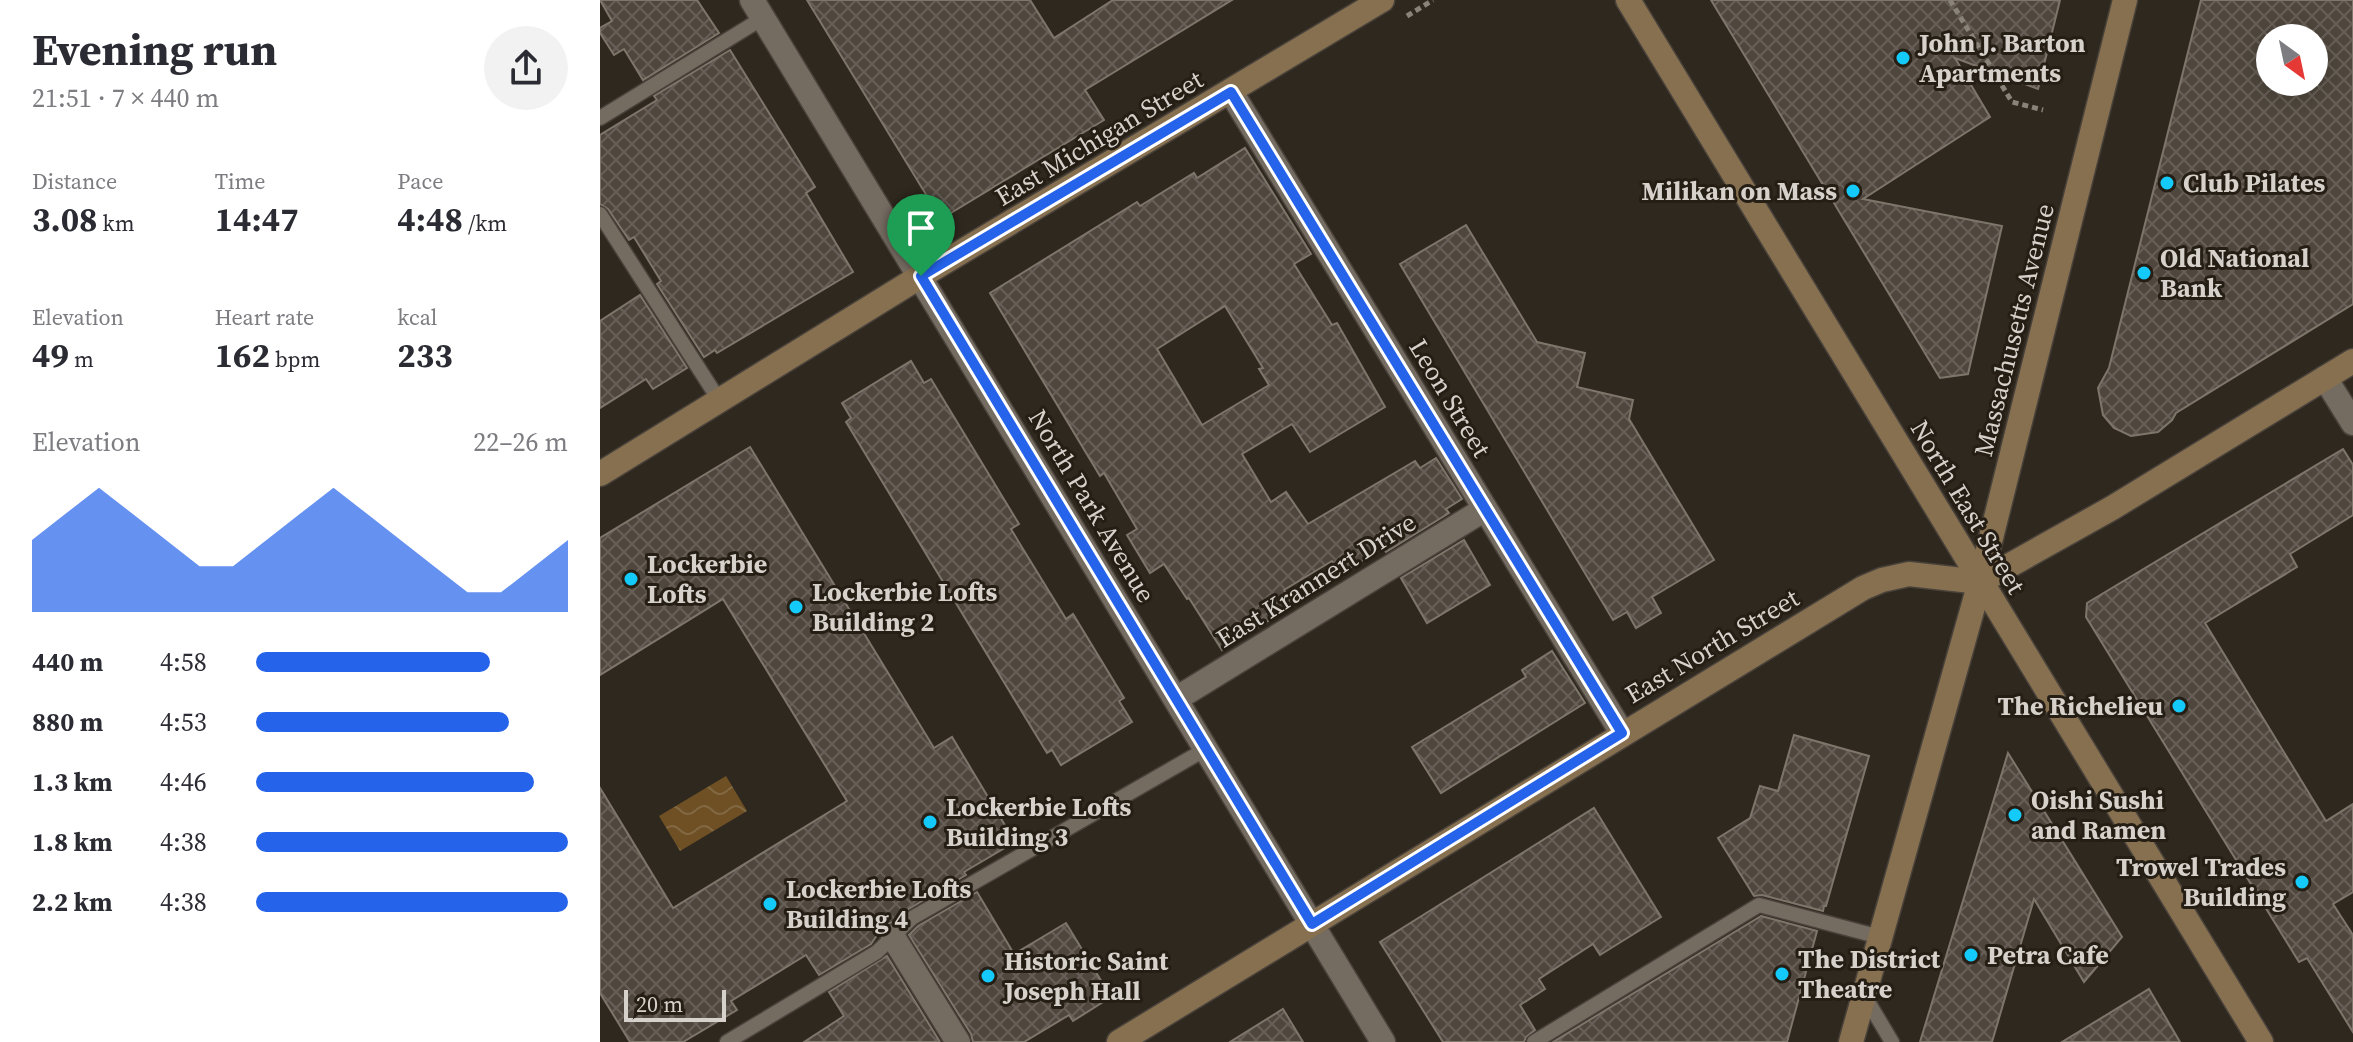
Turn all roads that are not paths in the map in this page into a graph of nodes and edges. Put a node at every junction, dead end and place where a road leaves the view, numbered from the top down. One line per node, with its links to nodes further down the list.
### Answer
1 (1382, 0): 5 (main road, East Michigan Street)
2 (1628, 0): 15 (main road, North East Street)
3 (2125, 0): 15 (main road, Massachusetts Avenue)
4 (758, 9): 6 (lane); 8 (street, North Park Avenue)
5 (1231, 92): 8 (main road, East Michigan Street); 14 (street, Leon Street)
6 (600, 118)
7 (600, 214): 11 (lane)
8 (921, 276): 11 (main road, East Michigan Street); 16 (street, North Park Avenue)
9 (2353, 361): 10 (main road)
10 (2325, 378): 12 (street); 15 (main road)
11 (719, 400): 13 (main road, East Michigan Street)
12 (2353, 423)
13 (600, 474)
14 (1485, 509): 16 (street, East Krannert Drive); 17 (street, Leon Street)
15 (1980, 582): 17 (main road, East North Street); 21 (main road, Massachusetts Avenue); 30 (main road, North East Street)
16 (1176, 699): 18 (street, North Park Avenue)
17 (1622, 733): 19 (main road, East North Street)
18 (1206, 749): 19 (street, North Park Avenue); 20 (lane)
19 (1312, 924): 25 (main road, East North Street); 26 (street, North Park Avenue)
20 (893, 937): 23 (lane); 24 (street)
21 (1880, 937): 22 (main road, Massachusetts Avenue); 27 (lane)
22 (1864, 994): 28 (main road, Massachusetts Avenue); 29 (lane)
23 (727, 1042)
24 (958, 1042)
25 (1119, 1042)
26 (1383, 1042)
27 (1534, 1042)
28 (1851, 1042)
29 (1892, 1042)
30 (2261, 1042)

